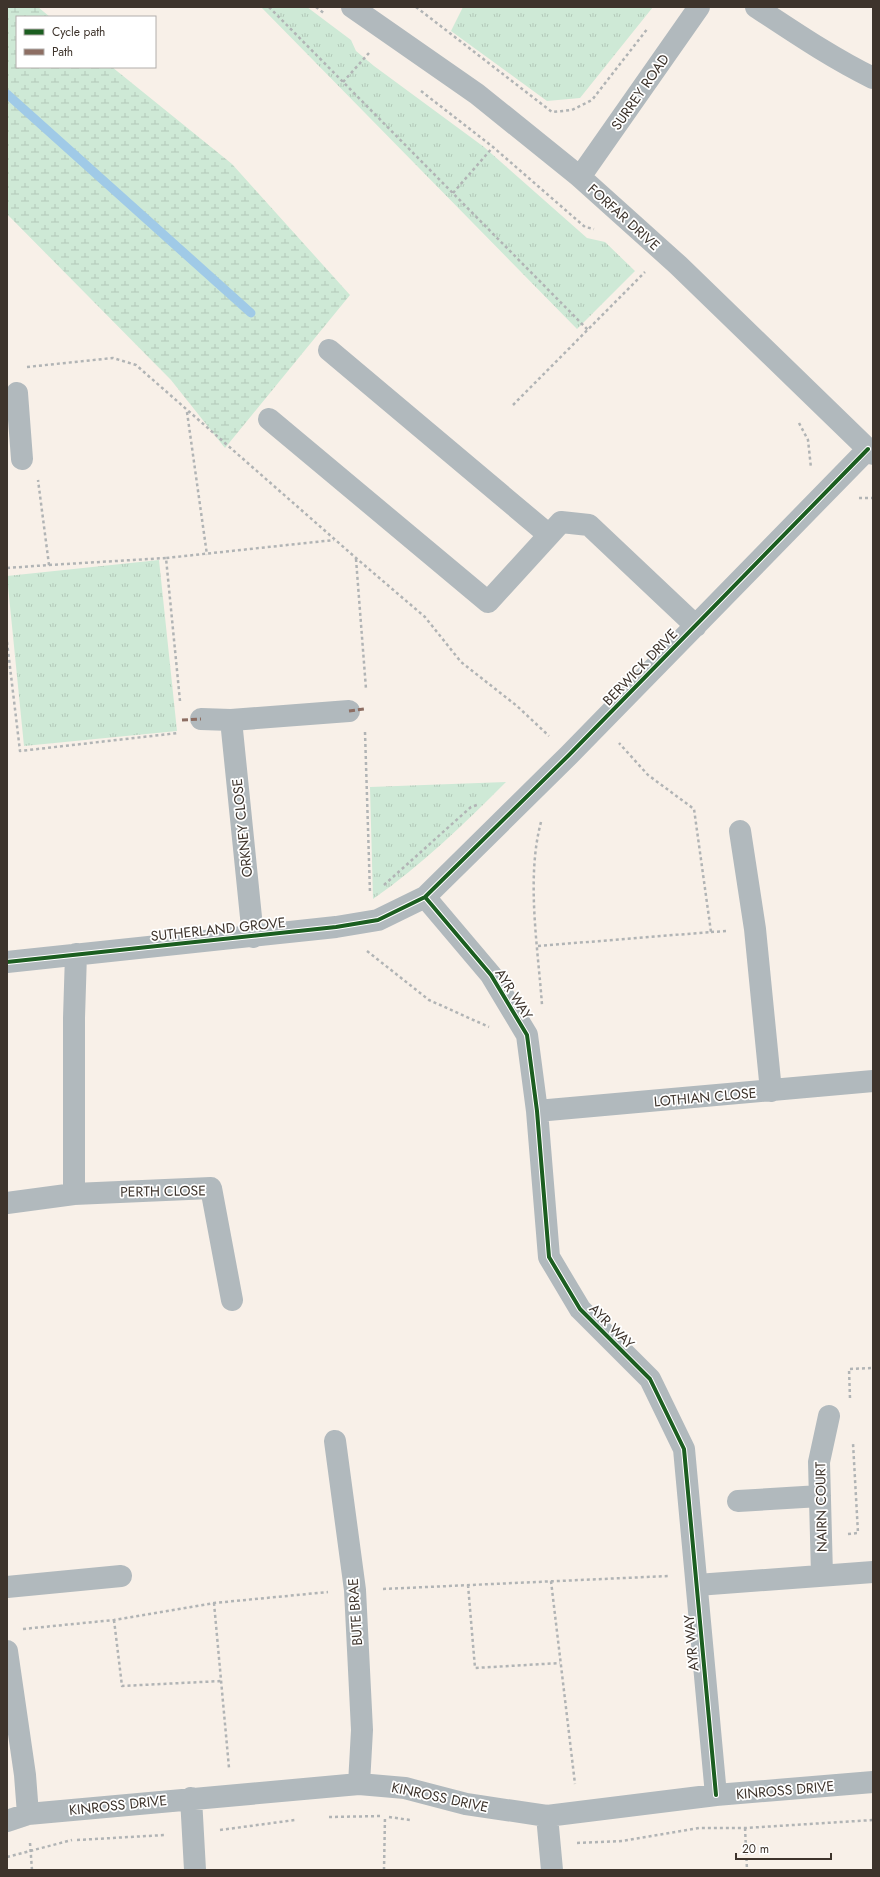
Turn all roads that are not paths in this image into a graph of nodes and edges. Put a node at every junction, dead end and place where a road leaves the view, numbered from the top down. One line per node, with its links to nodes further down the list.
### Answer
1 (352, 7): 5 (street, FORFAR DRIVE)
2 (699, 7): 5 (street, SURREY ROAD)
3 (756, 7): 4 (street)
4 (873, 78)
5 (580, 177): 10 (street, FORFAR DRIVE)
6 (329, 350): 12 (street)
7 (17, 394): 9 (street)
8 (269, 419): 12 (street)
9 (14, 429): 11 (street)
10 (871, 452): 13 (street, BERWICK DRIVE)
11 (22, 459)
12 (549, 535): 13 (street)
13 (696, 626): 18 (street, BERWICK DRIVE)
14 (357, 718): 16 (street)
15 (201, 719): 16 (street)
16 (231, 720): 19 (street, ORKNEY CLOSE)
17 (740, 830): 23 (street)
18 (425, 897): 19 (street, SUTHERLAND GROVE); 24 (street, AYR WAY)
19 (253, 936): 20 (street, SUTHERLAND GROVE)
20 (76, 954): 21 (street, SUTHERLAND GROVE); 25 (street)
21 (7, 962)
22 (873, 1081): 23 (street, LOTHIAN CLOSE)
23 (771, 1091): 24 (street, LOTHIAN CLOSE)
24 (537, 1111): 35 (street, AYR WAY)
25 (74, 1194): 26 (street, PERTH CLOSE); 27 (street, PERTH CLOSE)
26 (7, 1203)
27 (232, 1300)
28 (829, 1416): 30 (street, NAIRN COURT)
29 (335, 1441): 39 (street, BUTE BRAE)
30 (820, 1496): 31 (street); 33 (street, NAIRN COURT)
31 (738, 1501)
32 (873, 1572): 33 (street)
33 (822, 1575): 35 (street)
34 (121, 1576): 36 (street)
35 (697, 1585): 40 (street, AYR WAY)
36 (7, 1587)
37 (7, 1652): 42 (street)
38 (873, 1782): 40 (street, KINROSS DRIVE)
39 (359, 1784): 41 (street, KINROSS DRIVE); 43 (street, KINROSS DRIVE)
40 (716, 1795): 43 (street, KINROSS DRIVE)
41 (191, 1798): 42 (street, KINROSS DRIVE); 45 (street)
42 (28, 1814): 44 (street, KINROSS DRIVE)
43 (547, 1816): 46 (street)
44 (7, 1821)
45 (195, 1870)
46 (552, 1870)

